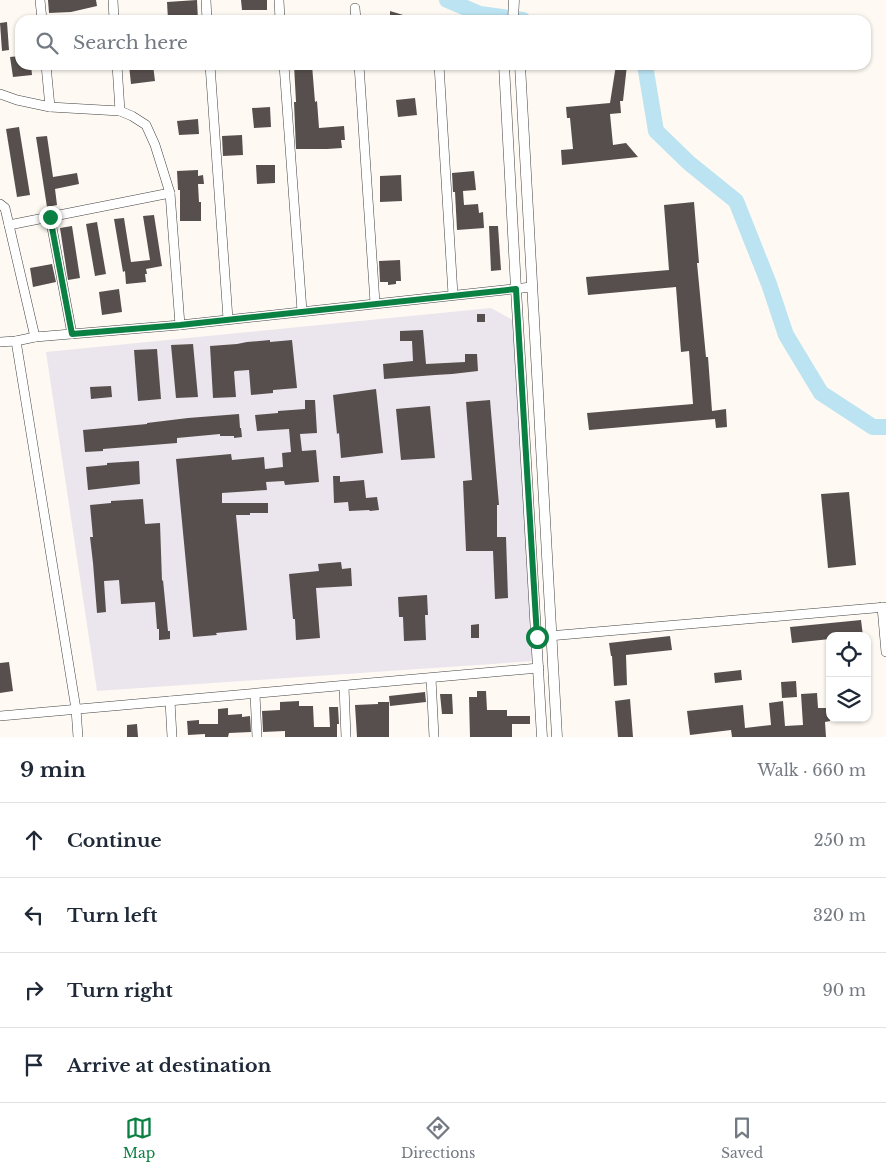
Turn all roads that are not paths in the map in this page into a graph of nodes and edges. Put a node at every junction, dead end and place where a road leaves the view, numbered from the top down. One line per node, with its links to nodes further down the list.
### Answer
1 (40, 0): 7 (street)
2 (113, 0): 8 (street)
3 (206, 0): 9 (street)
4 (279, 0): 10 (street)
5 (514, 0): 12 (street)
6 (355, 8): 11 (street)
7 (42, 15)
8 (114, 15)
9 (207, 15)
10 (280, 15)
11 (356, 15)
12 (513, 15)
13 (46, 70): 22 (street)
14 (117, 70): 23 (street)
15 (210, 70): 33 (street)
16 (284, 70): 32 (street)
17 (359, 70): 31 (street)
18 (439, 70): 30 (street)
19 (504, 70): 29 (street)
20 (520, 70): 28 (street)
21 (0, 94): 22 (street)
22 (50, 107): 23 (street)
23 (120, 111): 24 (street)
24 (170, 193): 26 (street); 34 (street)
25 (0, 204): 27 (street)
26 (50, 217): 27 (street); 35 (street)
27 (9, 225): 36 (street)
28 (532, 287): 29 (street); 40 (street)
29 (516, 289): 30 (street); 41 (street)
30 (453, 295): 31 (street)
31 (376, 303): 32 (street)
32 (302, 311): 33 (street)
33 (228, 319): 34 (street)
34 (180, 325): 35 (street)
35 (72, 334): 36 (street)
36 (35, 337): 37 (street)
37 (16, 341): 38 (street); 48 (street)
38 (0, 342)
39 (884, 607): 40 (street); 42 (street)
40 (551, 636): 41 (street); 56 (street)
41 (537, 637): 43 (street)
42 (886, 652)
43 (539, 668): 44 (street); 55 (street)
44 (431, 678): 45 (street); 54 (street)
45 (344, 686): 46 (street); 53 (street)
46 (255, 694): 47 (street); 52 (street)
47 (170, 701): 48 (street); 51 (street)
48 (76, 709): 49 (street); 50 (street)
49 (0, 716)
50 (78, 737)
51 (172, 737)
52 (257, 737)
53 (346, 737)
54 (434, 737)
55 (542, 737)
56 (557, 737)

